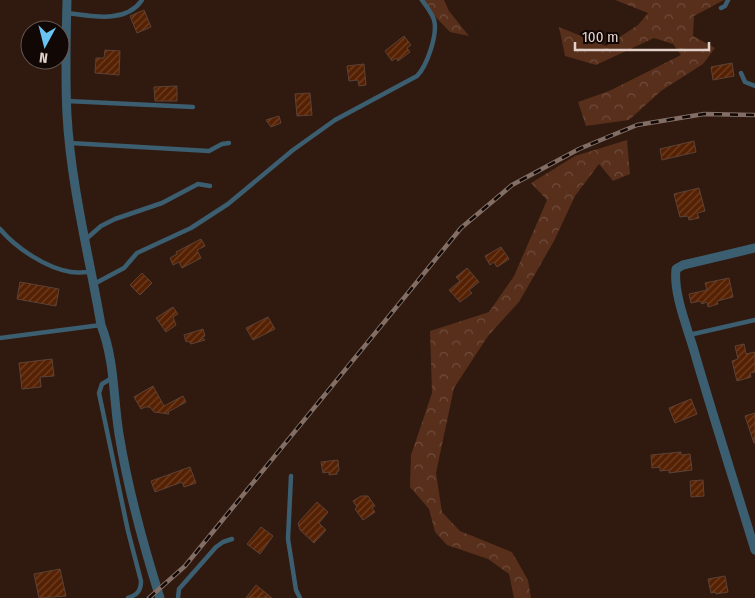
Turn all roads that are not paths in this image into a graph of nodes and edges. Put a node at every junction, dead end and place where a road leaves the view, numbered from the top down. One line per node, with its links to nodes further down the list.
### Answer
1 (67, 0): 6 (street)
2 (142, 0): 6 (lane)
3 (422, 0): 18 (lane)
4 (728, 0): 5 (lane)
5 (721, 8)
6 (67, 13): 9 (street)
7 (741, 73): 8 (lane)
8 (755, 86)
9 (67, 101): 10 (lane); 11 (street)
10 (193, 107)
11 (70, 143): 12 (lane); 15 (street)
12 (230, 143)
13 (210, 186): 15 (lane)
14 (0, 229): 17 (lane)
15 (85, 240): 17 (street)
16 (755, 248): 21 (street)
17 (91, 272): 18 (street)
18 (94, 284): 20 (street)
19 (755, 320): 21 (lane)
20 (101, 325): 22 (lane); 23 (street)
21 (689, 335): 26 (street)
22 (0, 338)
23 (114, 378): 27 (lane); 28 (street)
24 (291, 476): 30 (lane)
25 (232, 539): 29 (lane)
26 (755, 550)
27 (128, 598)
28 (160, 598)
29 (178, 598)
30 (300, 598)

